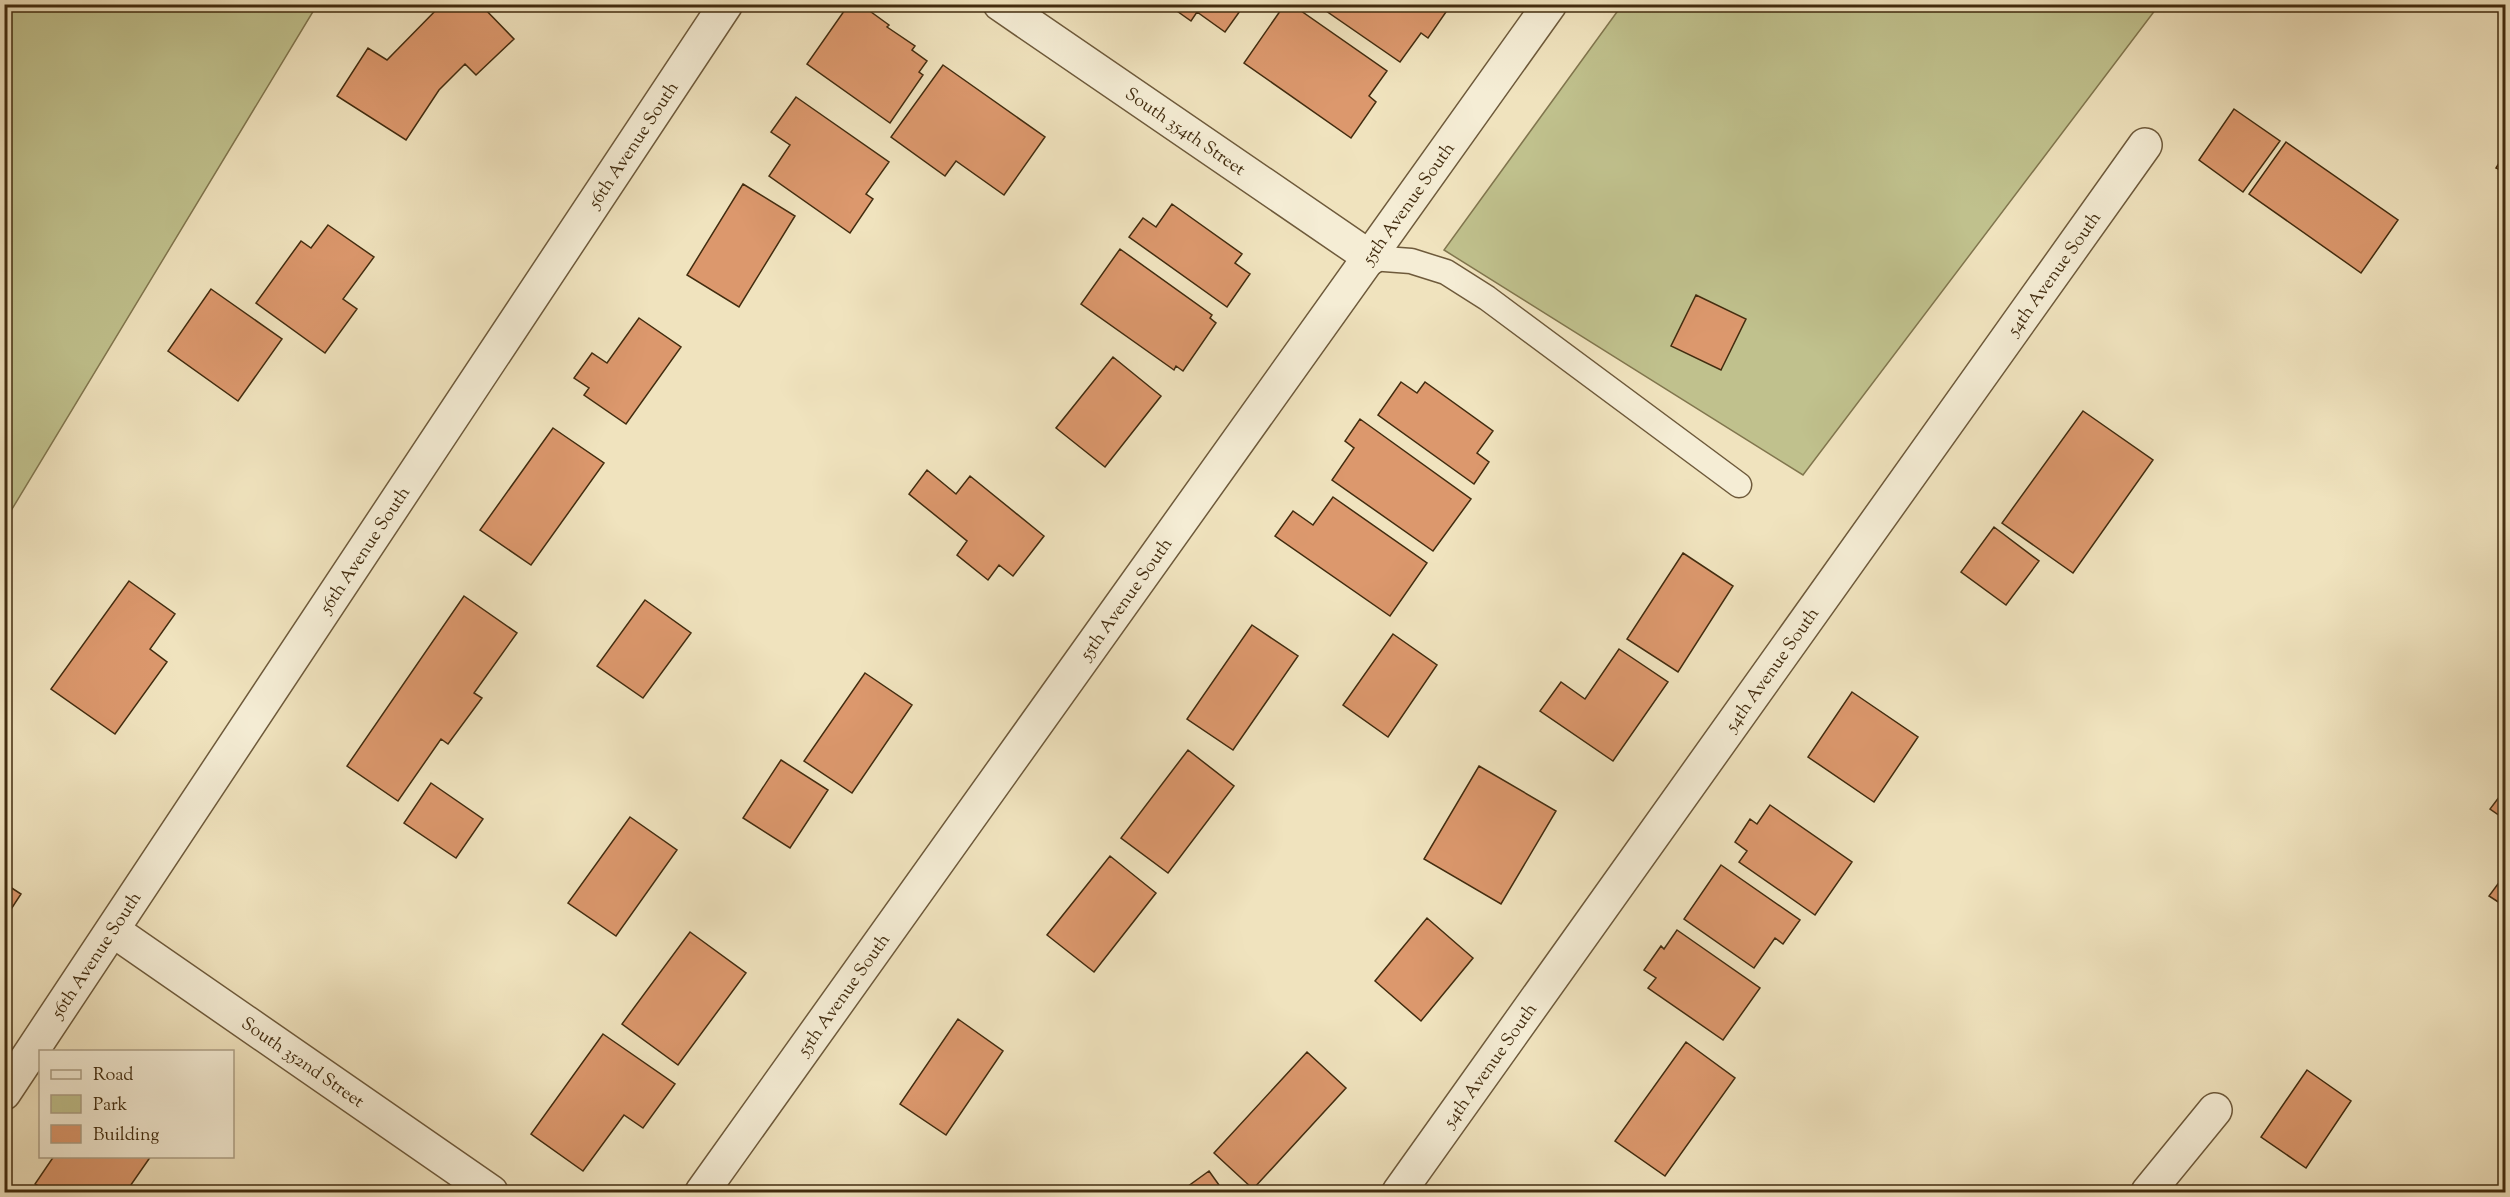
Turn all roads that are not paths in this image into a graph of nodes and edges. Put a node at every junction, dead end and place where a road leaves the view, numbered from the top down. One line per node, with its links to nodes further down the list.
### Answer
1 (726, 4): 7 (street, 56th Avenue South)
2 (1000, 4): 5 (street, South 354th Street)
3 (1550, 4): 5 (street, 55th Avenue South)
4 (2145, 145): 12 (street, 54th Avenue South)
5 (1371, 258): 6 (lane); 11 (street, 55th Avenue South)
6 (1739, 485)
7 (114, 931): 8 (street, 56th Avenue South); 10 (street, South 352nd Street)
8 (4, 1093)
9 (2215, 1110): 13 (street)
10 (491, 1192)
11 (702, 1192)
12 (1399, 1192)
13 (2148, 1192)

